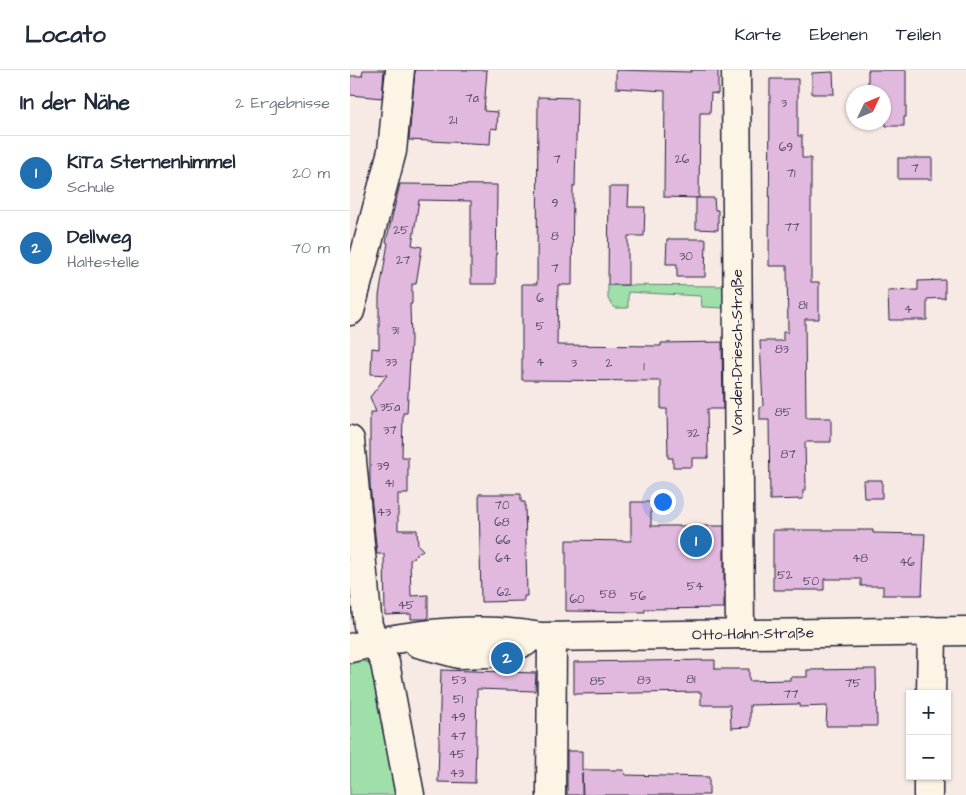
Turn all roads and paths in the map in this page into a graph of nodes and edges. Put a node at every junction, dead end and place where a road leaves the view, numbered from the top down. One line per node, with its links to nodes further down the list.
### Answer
1 (400, 70): 3 (street)
2 (736, 70): 7 (street, Von-den-Driesch-Straße)
3 (350, 311)
4 (350, 440): 9 (street)
5 (932, 631): 6 (street, Otto-Hahn-Straße); 7 (street, Otto-Hahn-Straße); 11 (street)
6 (966, 631)
7 (740, 634): 8 (street, Otto-Hahn-Straße)
8 (546, 637): 9 (street, Otto-Hahn-Straße); 14 (street)
9 (387, 640): 10 (street, Otto-Hahn-Straße); 13 (street)
10 (350, 648)
11 (931, 690)
12 (928, 780): 15 (street)
13 (410, 795)
14 (551, 795)
15 (928, 795)

